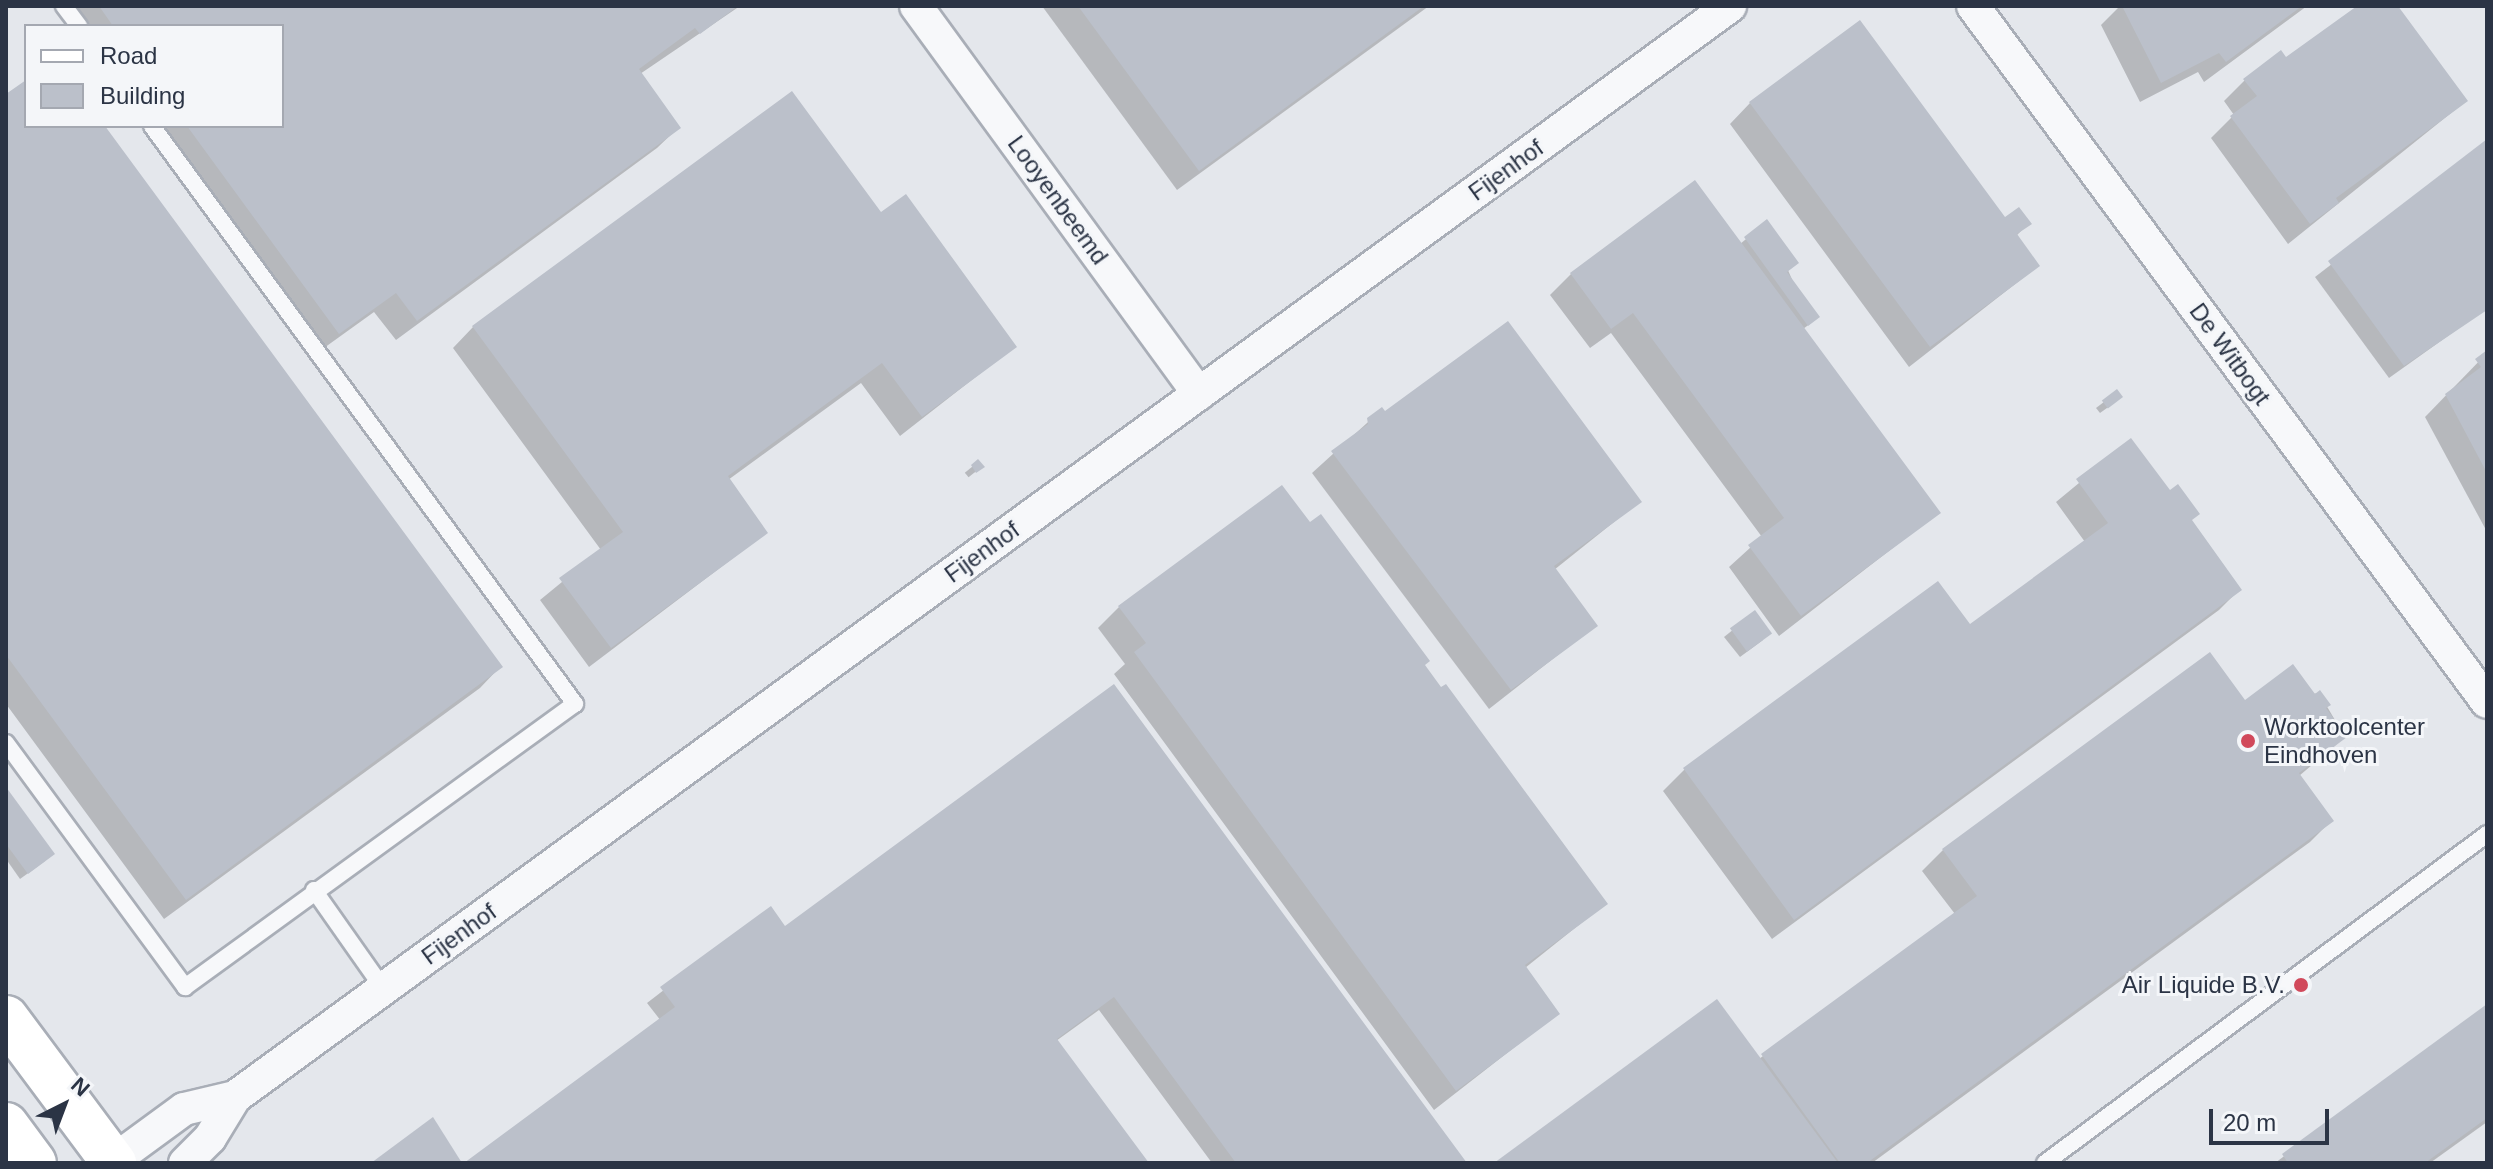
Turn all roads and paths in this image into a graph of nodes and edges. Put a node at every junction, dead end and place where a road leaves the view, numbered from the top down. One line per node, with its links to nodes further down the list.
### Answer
1 (64, 6): 5 (lane)
2 (916, 6): 7 (street, Looyenbeemd)
3 (1730, 6): 7 (street, Fijenhof)
4 (1973, 6): 8 (street, De Witbogt)
5 (78, 24)
6 (153, 128): 11 (lane)
7 (1199, 394): 12 (street, Fijenhof)
8 (2487, 702)
9 (6, 743): 11 (lane)
10 (2487, 834): 19 (lane)
11 (314, 890): 12 (lane)
12 (383, 988): 14 (street, Fijenhof)
13 (6, 1018): 16 (main road)
14 (235, 1097): 16 (street, Fijenhof); 18 (street, Fijenhof)
15 (6, 1125): 17 (main road)
16 (114, 1162)
17 (34, 1163)
18 (185, 1163)
19 (2045, 1163)

